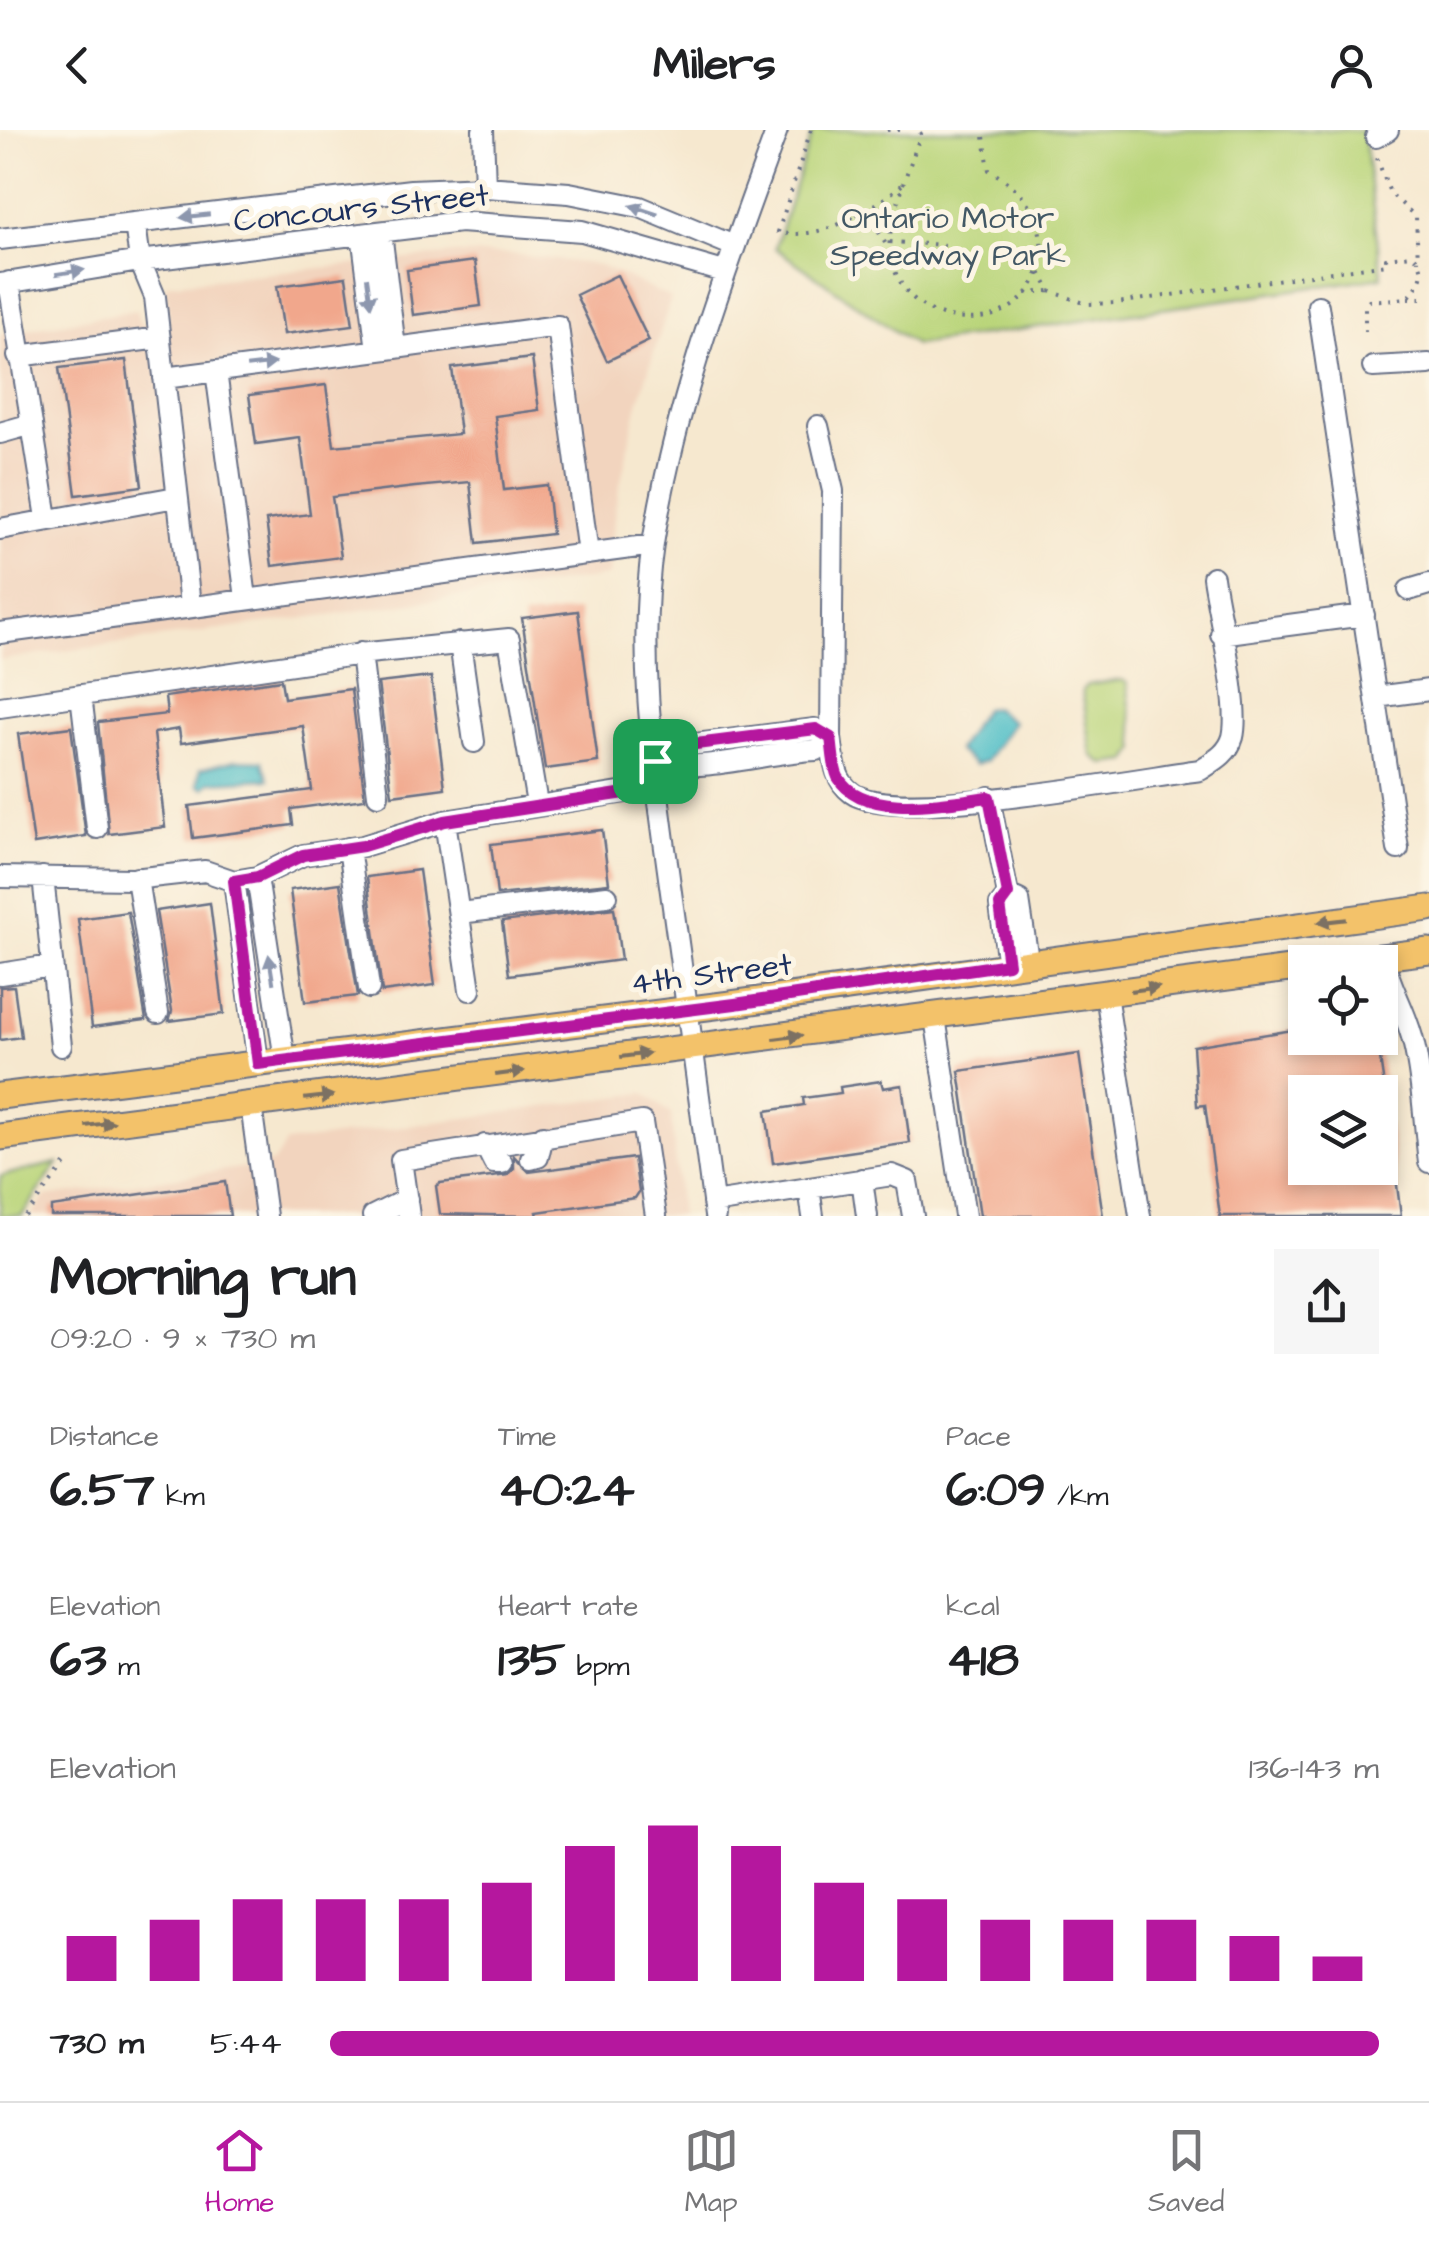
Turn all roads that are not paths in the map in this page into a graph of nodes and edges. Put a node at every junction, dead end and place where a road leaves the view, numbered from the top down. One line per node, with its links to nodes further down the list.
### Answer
1 (483, 130): 3 (street)
2 (777, 130): 7 (street)
3 (485, 188): 4 (street, Concours Street, one-way to 4); 7 (street, Concours Street, one-way to 3)
4 (134, 222): 6 (street, Concours Street); 8 (street)
5 (371, 233): 8 (street, Concours Street); 9 (street, Concours Street); 13 (street)
6 (0, 239)
7 (734, 246): 9 (street)
8 (140, 261): 10 (street, Concours Street, one-way to 8); 12 (street)
9 (724, 272): 25 (street)
10 (4, 283): 14 (street)
11 (1318, 306): 30 (street)
12 (160, 338): 14 (street); 18 (street)
13 (386, 349): 17 (street, one-way to 13); 26 (street)
14 (18, 356): 19 (street)
15 (1429, 364): 16 (street)
16 (1373, 367)
17 (216, 371): 18 (street); 28 (street)
18 (164, 378): 22 (street)
19 (32, 424): 21 (street); 23 (street)
20 (818, 426): 39 (street)
21 (0, 432)
22 (176, 497): 23 (street); 29 (street)
23 (47, 518): 24 (street)
24 (0, 529)
25 (653, 545): 26 (street); 41 (street)
26 (588, 554): 28 (street)
27 (1213, 577): 32 (street)
28 (246, 598): 29 (street)
29 (190, 606): 31 (street)
30 (1364, 615): 32 (street); 37 (street)
31 (0, 633)
32 (1222, 634): 44 (street)
33 (460, 644): 34 (street); 40 (street); 45 (street)
34 (361, 654): 36 (street); 43 (street)
35 (1429, 690): 37 (street)
36 (81, 695): 38 (street); 47 (street)
37 (1376, 697): 49 (street)
38 (0, 707)
39 (831, 738): 41 (street); 44 (street)
40 (474, 742)
41 (655, 761): 42 (street)
42 (657, 788): 45 (street); 68 (street)
43 (378, 795)
44 (989, 797): 60 (street)
45 (537, 804): 46 (street)
46 (445, 821): 48 (street); 57 (street)
47 (98, 828)
48 (349, 848): 52 (street); 64 (street)
49 (1398, 849)
50 (0, 877): 51 (street)
51 (43, 877): 53 (street); 61 (street)
52 (258, 877): 54 (street); 73 (street, one-way to 52)
53 (137, 878): 54 (street); 69 (street)
54 (234, 881): 74 (street)
55 (607, 896): 57 (street)
56 (1429, 908): 60 (main road, 4th Street, one-way to 60)
57 (459, 913): 65 (street)
58 (1429, 951): 59 (main road)
59 (1398, 955)
60 (1018, 962): 68 (main road, 4th Street)
61 (50, 966): 63 (street); 71 (street)
62 (1288, 969): 66 (main road, one-way to 62)
63 (0, 974)
64 (369, 988)
65 (470, 990)
66 (1106, 994): 70 (main road); 94 (street)
67 (1398, 1001): 81 (street)
68 (686, 1009): 72 (street); 73 (main road, 4th Street)
69 (158, 1013)
70 (935, 1017): 72 (main road, one-way to 70); 93 (street)
71 (61, 1046)
72 (691, 1047): 76 (main road, one-way to 72); 86 (street)
73 (285, 1060): 74 (main road, 4th Street)
74 (258, 1064): 75 (main road, 4th Street)
75 (0, 1096)
76 (251, 1105): 78 (main road, one-way to 76); 87 (street)
77 (543, 1136): 79 (street); 80 (street); 89 (street)
78 (0, 1137)
79 (486, 1145): 82 (street); 85 (street)
80 (531, 1159)
81 (1429, 1162)
82 (502, 1163)
83 (862, 1179): 84 (street); 91 (street); 92 (street)
84 (809, 1188): 86 (street); 90 (street)
85 (408, 1208): 88 (street)
86 (714, 1210)
87 (266, 1216)
88 (373, 1216)
89 (656, 1216)
90 (813, 1216)
91 (867, 1216)
92 (913, 1216)
93 (965, 1216)
94 (1140, 1216)

